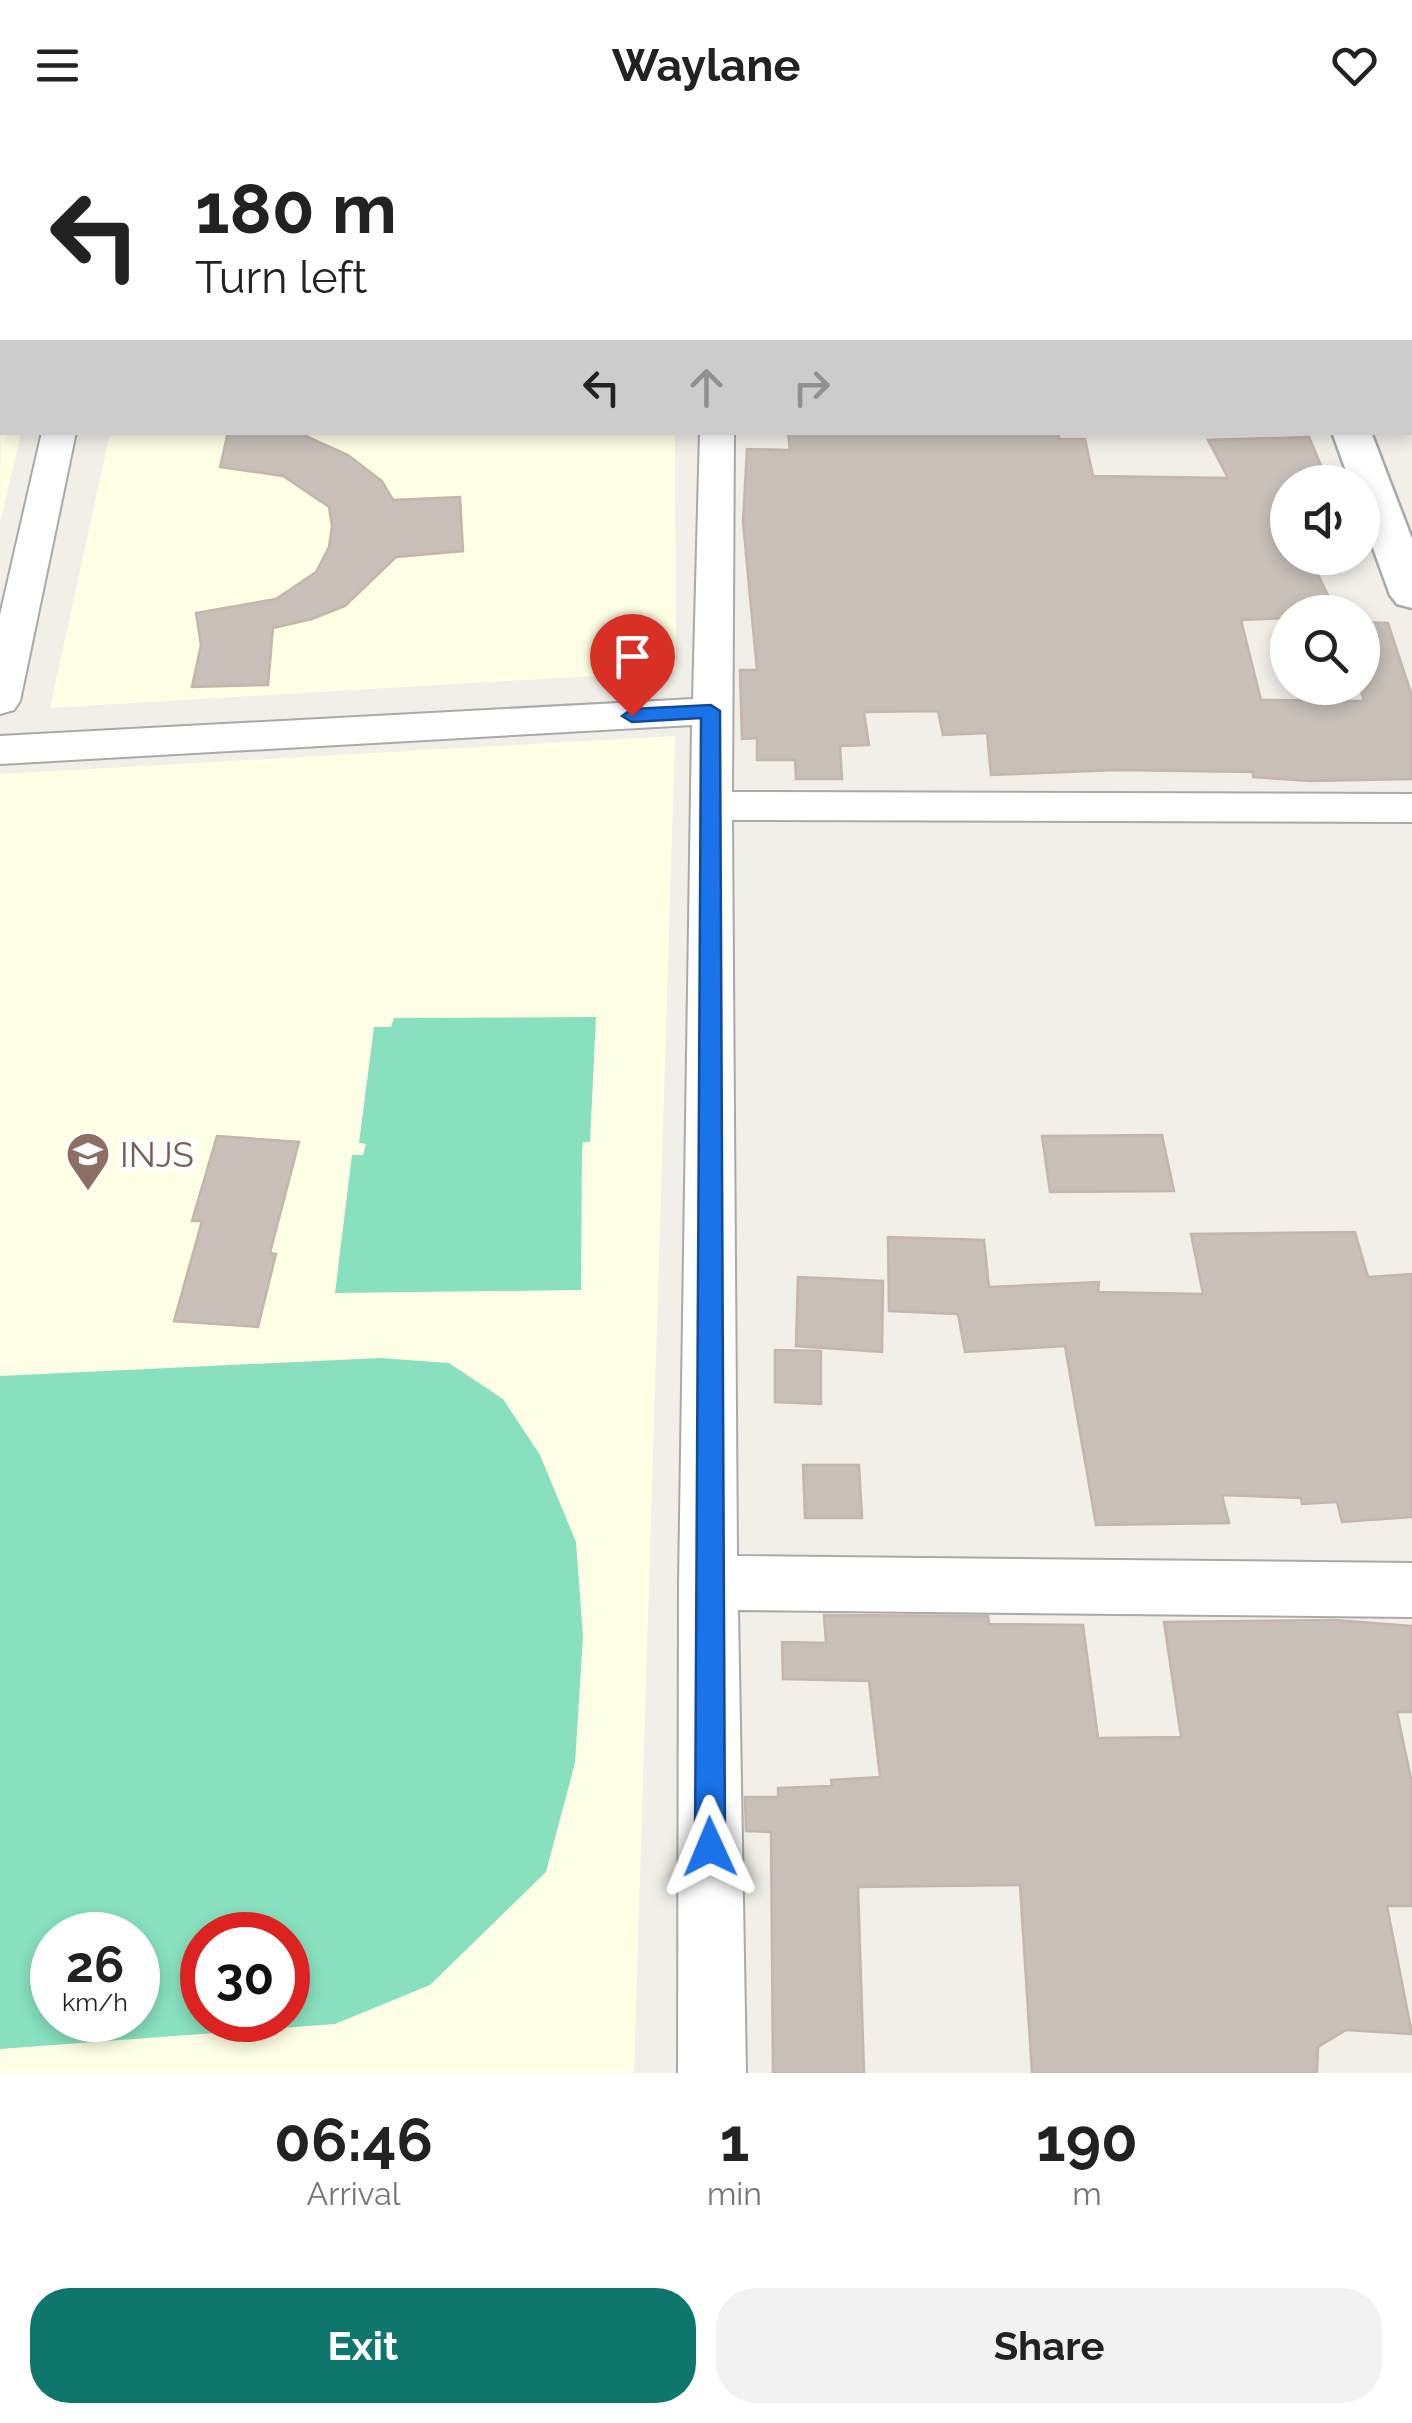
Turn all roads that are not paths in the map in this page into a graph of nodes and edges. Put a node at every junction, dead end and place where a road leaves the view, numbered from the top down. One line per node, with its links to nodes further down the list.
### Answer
1 (58, 435): 7 (street)
2 (718, 435): 8 (street)
3 (1352, 435): 6 (street)
4 (1383, 435): 5 (street)
5 (1412, 506)
6 (1412, 595)
7 (0, 701)
8 (711, 711): 9 (street); 10 (street)
9 (0, 750)
10 (709, 806): 11 (street); 12 (street)
11 (1412, 808)
12 (708, 1583): 13 (street); 14 (street)
13 (1412, 1590)
14 (712, 2073)

